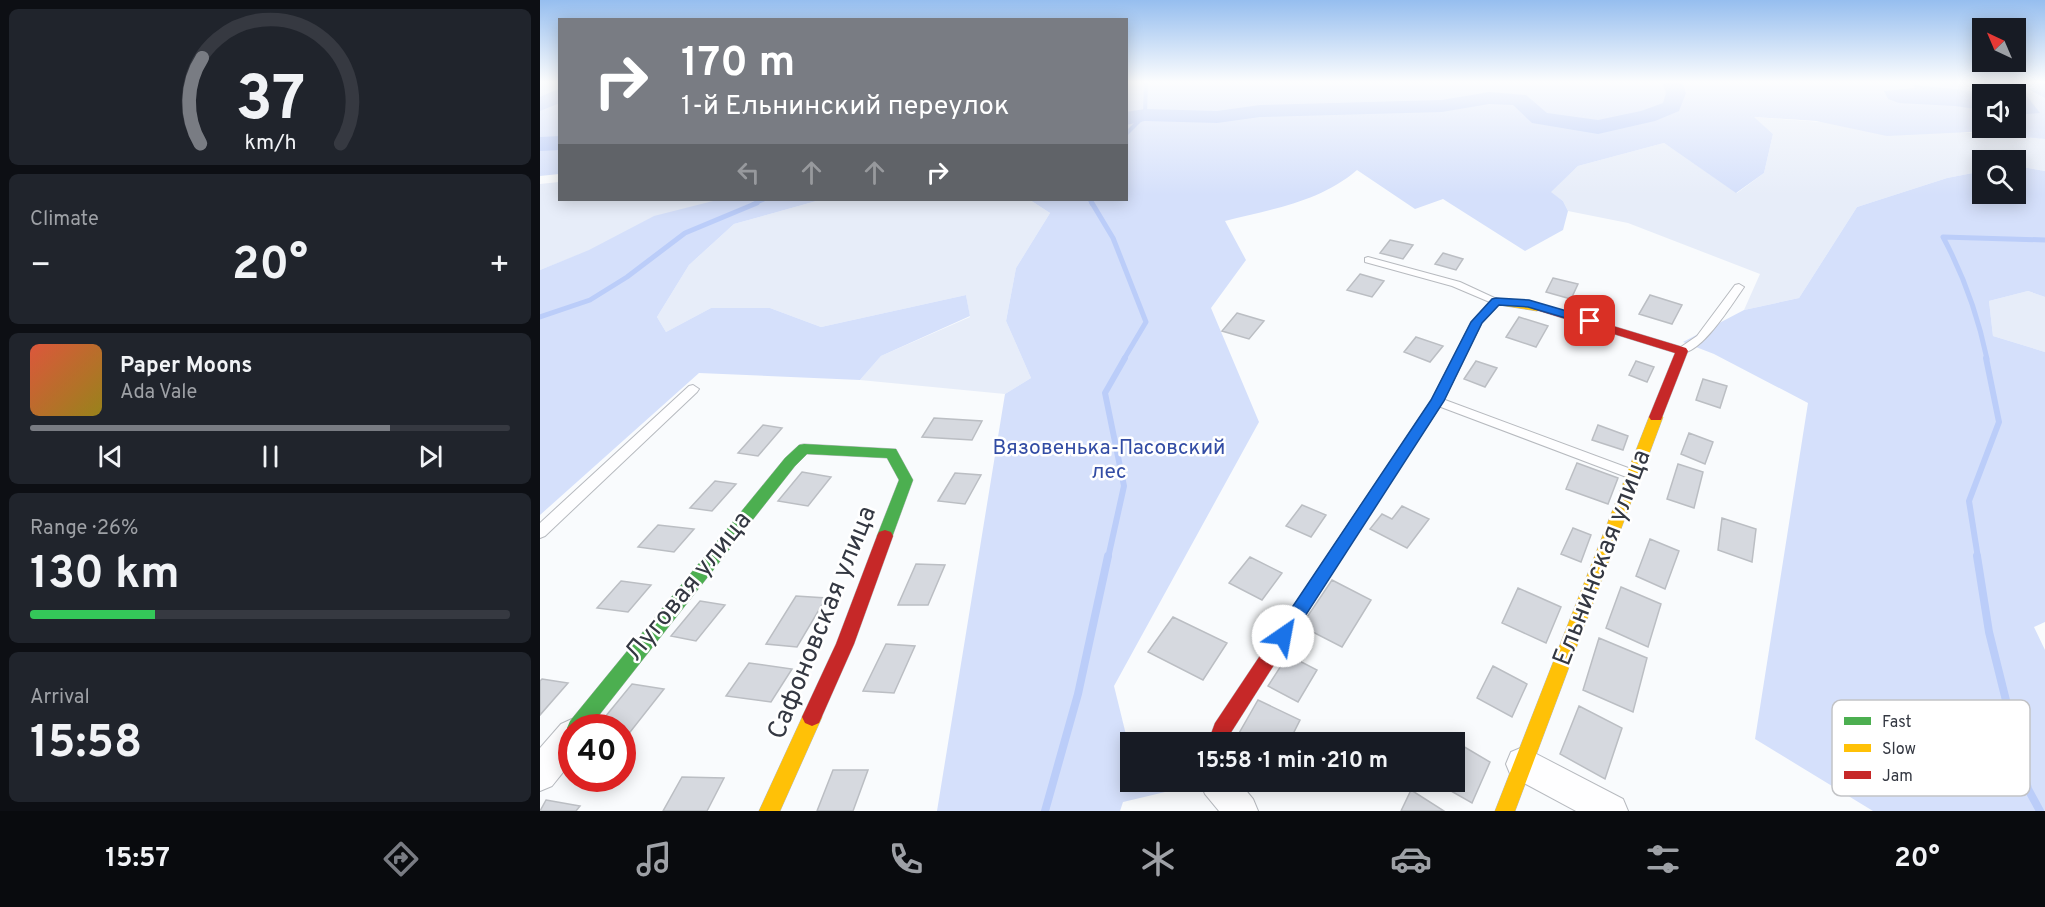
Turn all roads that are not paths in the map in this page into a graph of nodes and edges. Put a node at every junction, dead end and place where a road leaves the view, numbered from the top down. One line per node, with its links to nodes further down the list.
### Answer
1 (1368, 260): 3 (lane)
2 (1739, 287): 4 (lane)
3 (1496, 301): 4 (street); 6 (street)
4 (1682, 351): 8 (street, Ельнинская улица)
5 (693, 389): 9 (lane)
6 (1437, 401): 8 (lane); 11 (street)
7 (804, 449): 10 (street, Луговая улица); 16 (street, Сафоновская улица)
8 (1635, 475): 13 (street, Ельнинская улица)
9 (540, 532)
10 (588, 714)
11 (1221, 732)
12 (558, 752): 14 (street)
13 (1523, 764): 18 (street, Ельнинская улица); 19 (street)
14 (540, 774)
15 (1225, 792): 17 (street)
16 (769, 811)
17 (1240, 811)
18 (1505, 811)
19 (1611, 811)

